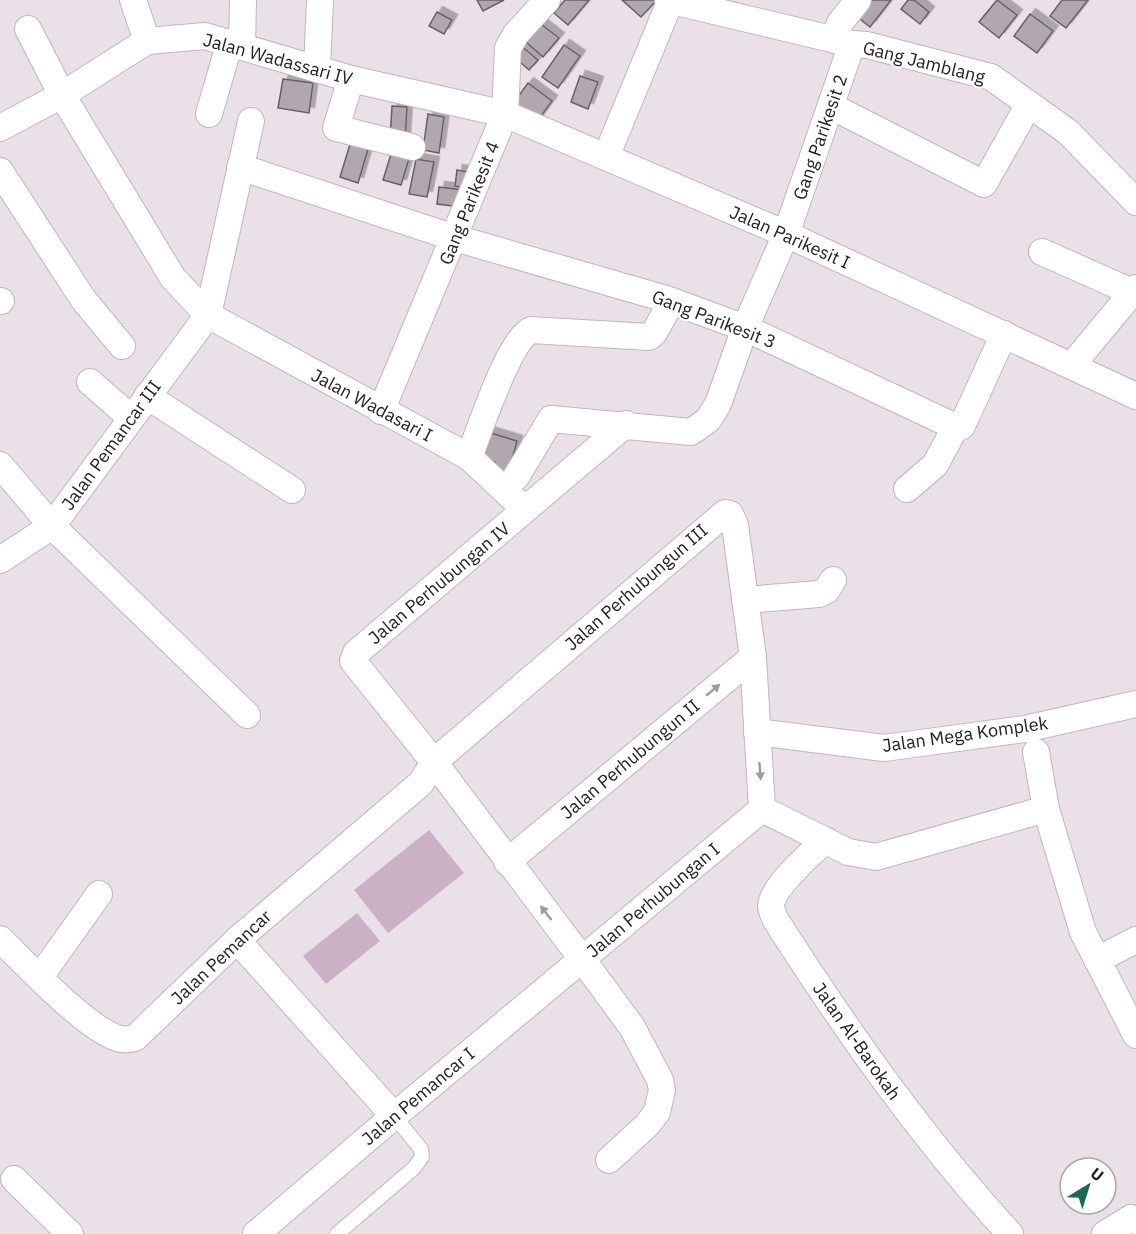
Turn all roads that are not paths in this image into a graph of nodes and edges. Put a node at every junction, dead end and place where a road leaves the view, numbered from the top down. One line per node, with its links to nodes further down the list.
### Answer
1 (133, 0): 9 (street)
2 (243, 0): 11 (street)
3 (320, 0): 12 (street)
4 (548, 0): 18 (street, Gang Parikesit 4)
5 (858, 0): 10 (street, Gang Parikesit 2)
6 (669, 1): 7 (street, Gang Jamblang); 22 (street)
7 (748, 9): 10 (street, Gang Jamblang)
8 (28, 29): 14 (street, Jalan Wadasari I)
9 (147, 41): 11 (street, Jalan Wadassari IV); 14 (street, Jalan Wadassari IV)
10 (843, 42): 15 (street, Gang Jamblang); 16 (street, Gang Parikesit 2)
11 (236, 44): 12 (street, Jalan Wadassari IV); 17 (street)
12 (317, 69): 13 (street, Jalan Wadassari IV)
13 (351, 79): 18 (street, Jalan Wadassari IV); 21 (street)
14 (62, 95): 20 (street, Jalan Wadassari IV); 31 (street, Jalan Wadasari I)
15 (1029, 104): 16 (street); 25 (street, Gang Jamblang)
16 (831, 106): 26 (street, Gang Parikesit 2)
17 (209, 114)
18 (505, 114): 22 (street, Jalan Parikesit I); 27 (street, Gang Parikesit 4)
19 (251, 121): 23 (street)
20 (0, 128)
21 (412, 147)
22 (606, 157): 26 (street, Jalan Parikesit I)
23 (240, 167): 27 (street, Gang Parikesit 3); 31 (street)
24 (0, 171): 34 (street)
25 (1136, 202)
26 (786, 234): 32 (street, Gang Parikesit 2); 33 (street, Jalan Parikesit I)
27 (455, 238): 30 (street, Gang Parikesit 3); 39 (street, Gang Parikesit 4)
28 (1042, 252): 29 (street)
29 (1134, 290): 35 (street)
30 (672, 301): 32 (street, Gang Parikesit 3); 43 (street)
31 (208, 315): 37 (street, Jalan Pemancar III); 39 (street, Jalan Wadasari I)
32 (745, 328): 41 (street, Gang Parikesit 2); 42 (street, Gang Parikesit 3)
33 (1004, 334): 35 (street, Jalan Parikesit I); 42 (street)
34 (122, 346)
35 (1072, 365): 38 (street, Jalan Parikesit I)
36 (90, 382): 40 (street)
37 (147, 396): 40 (street, Jalan Pemancar III); 47 (street)
38 (1136, 396)
39 (381, 411): 43 (street, Jalan Wadasari I)
40 (131, 418): 49 (street, Jalan Pemancar III)
41 (626, 424): 45 (street, Gang Parikesit 2); 48 (street, Jalan Perhubungan IV)
42 (958, 428): 46 (street)
43 (469, 457): 48 (street, Jalan Wadasari I)
44 (0, 465): 49 (street)
45 (516, 477)
46 (907, 489)
47 (292, 490)
48 (521, 513): 58 (street, Jalan Perhubungan IV)
49 (51, 526): 50 (street, Jalan Pemancar III); 55 (street)
50 (0, 560)
51 (833, 580): 52 (street)
52 (745, 600): 53 (street, Jalan Perhubungun III); 58 (street, Jalan Perhubungun III)
53 (753, 657): 56 (street, Jalan Perhubungun III); 62 (street, Jalan Perhubungun II, one-way to 53)
54 (1136, 704): 56 (street, Jalan Mega Komplek)
55 (247, 715)
56 (757, 732): 59 (street, Jalan Perhubungun III, one-way to 59)
57 (1036, 752): 60 (street)
58 (434, 762): 62 (street, Jalan Perhubungan I); 65 (street, Jalan Pemancar)
59 (762, 809): 61 (street); 67 (street, Jalan Perhubungan I)
60 (1046, 809): 61 (street); 68 (street)
61 (825, 840): 78 (street, Jalan Al-Barokah)
62 (507, 862): 67 (street, Jalan Perhubungan I, one-way to 62)
63 (99, 894): 69 (street)
64 (0, 939): 69 (street, Jalan Pemancar)
65 (237, 940): 69 (street, Jalan Pemancar); 71 (street)
66 (1136, 940): 68 (street)
67 (582, 959): 71 (street, Jalan Pemancar I); 72 (street)
68 (1097, 960): 70 (street)
69 (40, 977)
70 (1136, 1035)
71 (394, 1116): 76 (street, Jalan Pemancar I); 77 (lane)
72 (609, 1160)
73 (14, 1179): 75 (street)
74 (1134, 1215): 79 (street)
75 (70, 1234)
76 (256, 1234)
77 (337, 1234)
78 (1010, 1234)
79 (1105, 1234)

